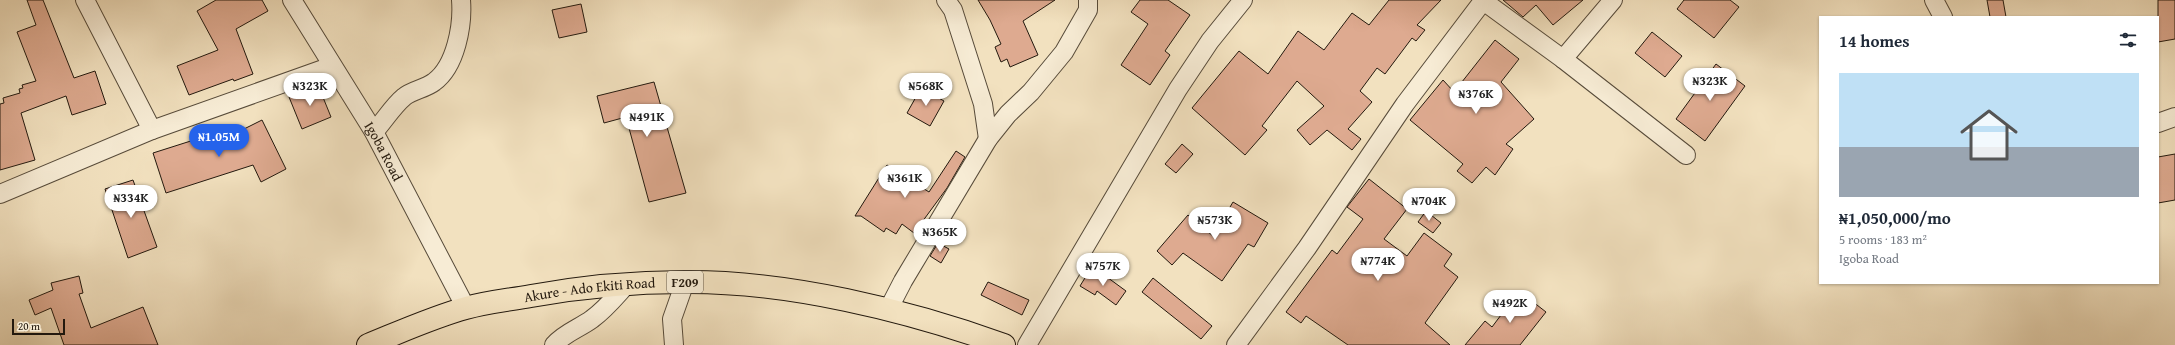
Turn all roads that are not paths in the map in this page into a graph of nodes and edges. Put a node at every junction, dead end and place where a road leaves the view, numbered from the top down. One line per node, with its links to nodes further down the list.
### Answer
1 (85, 0): 15 (street)
2 (292, 0): 12 (street, Igoba Road)
3 (461, 0): 16 (street)
4 (946, 0): 17 (street)
5 (1088, 0): 17 (street)
6 (1242, 0): 28 (street)
7 (1613, 0): 11 (street)
8 (1934, 0): 10 (street)
9 (1483, 1): 11 (street); 29 (street)
10 (1942, 16)
11 (1563, 59): 18 (street)
12 (332, 66): 15 (street); 16 (street, Igoba Road)
13 (2175, 117): 14 (street)
14 (2159, 124)
15 (152, 130): 19 (street)
16 (374, 132): 22 (street, Igoba Road)
17 (988, 139): 23 (street)
18 (1686, 155)
19 (0, 194)
20 (685, 282): 21 (main road, Akure - Ado Ekiti Road / F209); 23 (main road, Akure - Ado Ekiti Road / F209); 26 (street)
21 (628, 283): 22 (main road, Akure - Ado Ekiti Road / F209); 25 (street)
22 (466, 308): 24 (main road, Akure - Ado Ekiti Road / F209)
23 (888, 310): 27 (main road, Akure - Ado Ekiti Road / F209)
24 (368, 345)
25 (554, 345)
26 (674, 345)
27 (1004, 345)
28 (1027, 345)
29 (1236, 345)

